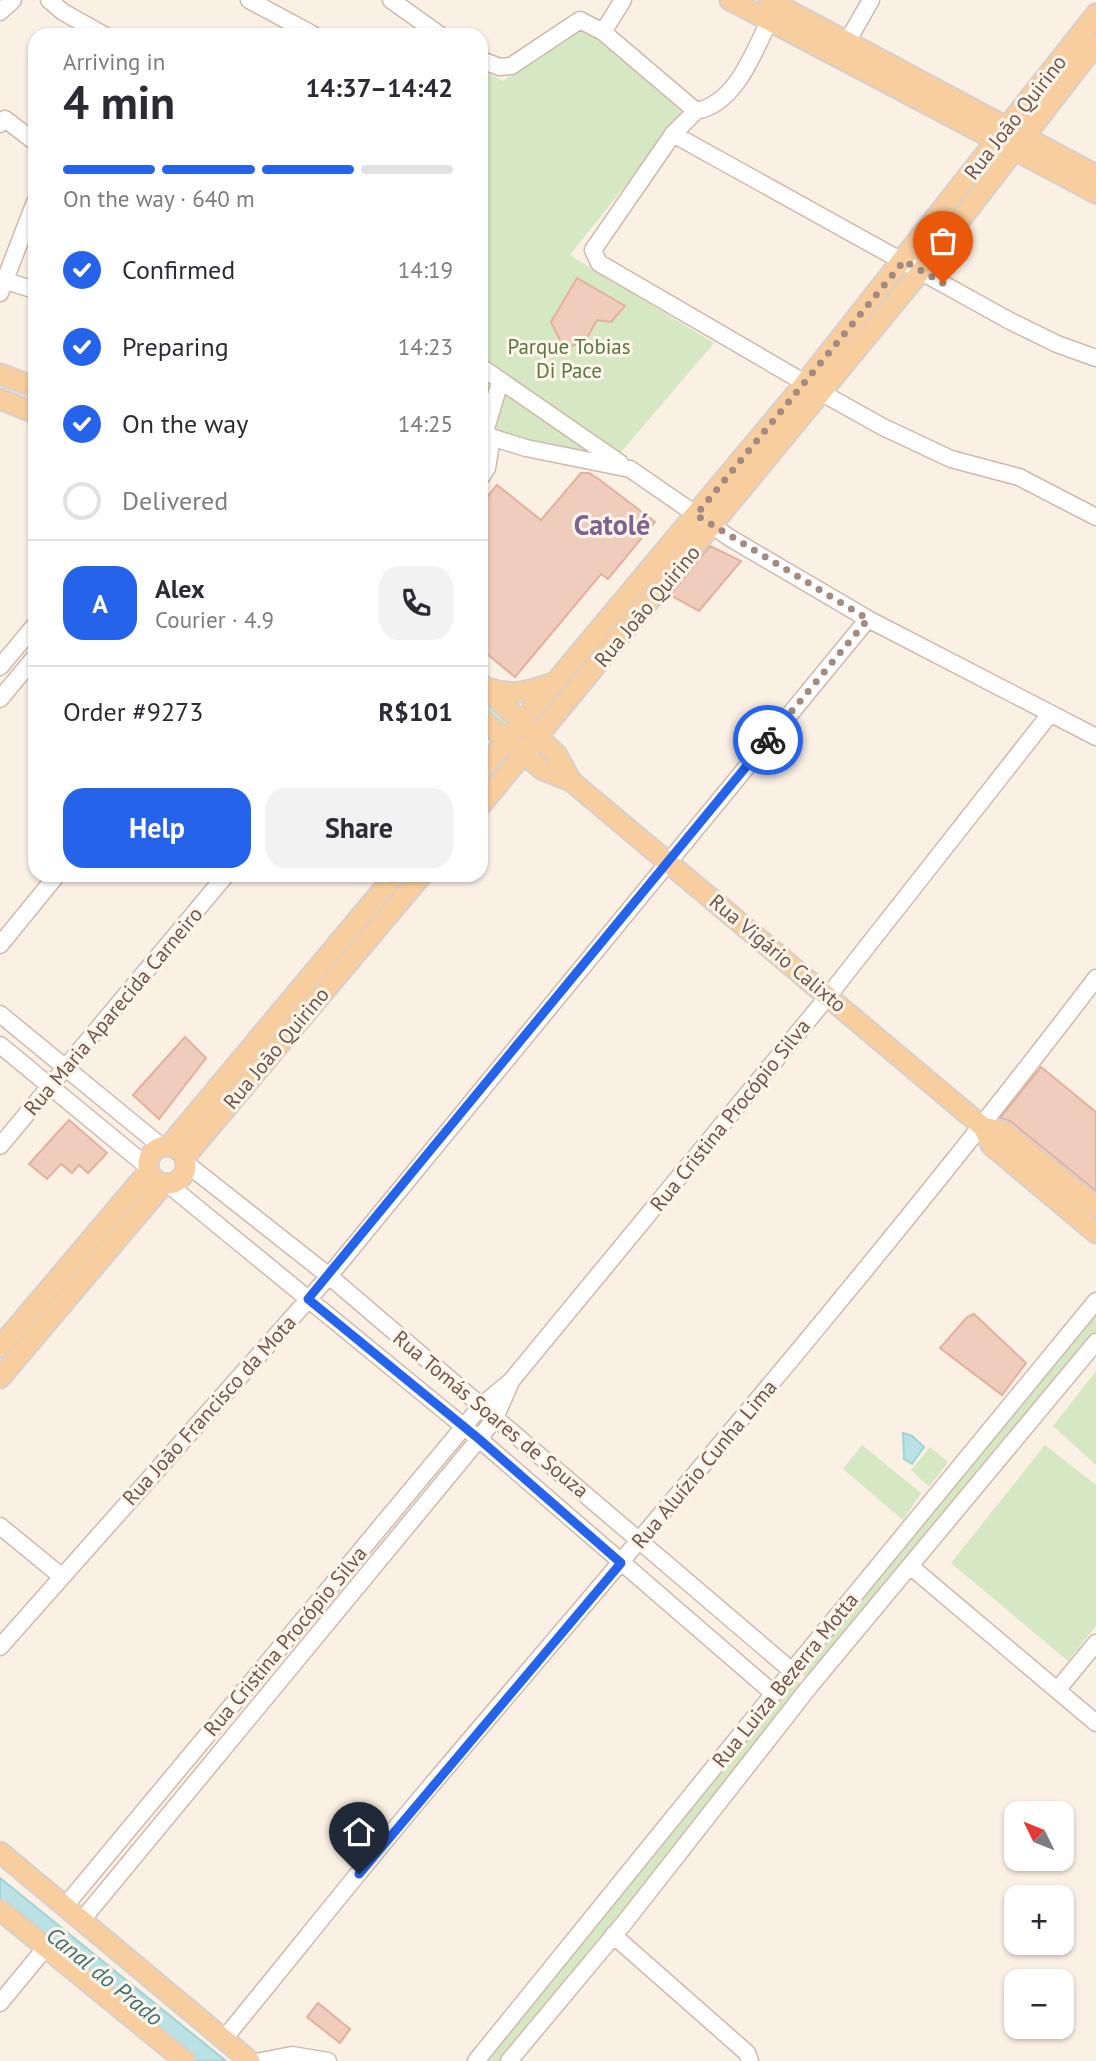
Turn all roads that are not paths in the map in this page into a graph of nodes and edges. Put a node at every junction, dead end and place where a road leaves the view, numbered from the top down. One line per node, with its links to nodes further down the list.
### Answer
1 (13, 0): 9 (street)
2 (49, 0): 11 (street)
3 (249, 0): 12 (street)
4 (391, 0): 13 (street)
5 (623, 0): 14 (street)
6 (730, 0): 8 (main road)
7 (871, 0): 15 (street)
8 (774, 7): 15 (main road); 18 (street); 21 (main road)
9 (0, 12)
10 (1096, 14): 21 (main road, Rua João Quirino)
11 (89, 28)
12 (301, 28)
13 (430, 28)
14 (603, 32): 17 (street); 18 (street)
15 (848, 42): 21 (main road)
16 (1096, 44): 23 (main road, Rua João Quirino)
17 (488, 63)
18 (696, 111): 20 (street)
19 (2, 119): 22 (street)
20 (673, 134): 27 (street); 35 (street)
21 (1001, 135): 23 (main road); 27 (main road, Rua João Quirino)
22 (28, 137)
23 (1019, 144): 24 (main road); 25 (main road); 27 (main road, Rua João Quirino)
24 (1096, 174)
25 (1096, 193)
26 (28, 221): 28 (street)
27 (912, 266): 30 (street); 35 (main road, Rua João Quirino)
28 (3, 287): 29 (street)
29 (28, 289)
30 (1096, 358)
31 (488, 373): 33 (street)
32 (0, 374): 34 (main road)
33 (500, 382): 38 (street); 40 (street)
34 (28, 384)
35 (814, 388): 41 (street); 42 (main road, Rua João Quirino)
36 (2, 403): 37 (main road)
37 (28, 411)
38 (488, 427)
39 (488, 436): 40 (street)
40 (630, 469): 42 (street)
41 (1096, 517)
42 (704, 521): 43 (street); 47 (main road, Rua João Quirino); 54 (main road, Rua João Quirino)
43 (868, 619): 51 (street); 61 (street, Rua João Francisco da Mota)
44 (28, 633): 46 (street)
45 (28, 665): 50 (street)
46 (0, 667)
47 (557, 682): 48 (main road); 52 (main road, Rua João Quirino)
48 (488, 688)
49 (488, 690): 52 (main road, Rua Vigário Calixto)
50 (0, 699)
51 (1050, 714): 55 (street); 68 (street, Rua Cristina Procópio Silva)
52 (523, 722): 54 (main road, Rua Vigário Calixto); 56 (main road, Rua João Quirino)
53 (488, 725): 56 (main road, Rua Vigário Calixto)
54 (539, 737): 57 (main road, Rua João Quirino); 59 (main road, Rua Vigário Calixto)
55 (1096, 737)
56 (507, 740): 57 (main road, Rua Vigário Calixto); 58 (main road, Rua João Quirino)
57 (524, 755): 59 (main road, Rua Vigário Calixto); 60 (main road, Rua João Quirino)
58 (488, 763)
59 (571, 781): 61 (main road, Rua Vigário Calixto)
60 (488, 797)
61 (669, 862): 68 (main road, Rua Vigário Calixto); 79 (street, Rua João Francisco da Mota)
62 (51, 882): 66 (street)
63 (220, 882): 71 (street, Rua Maria Aparecida Carneiro)
64 (389, 882): 75 (main road, Rua João Quirino)
65 (416, 882): 75 (main road, Rua João Quirino)
66 (0, 945)
67 (1096, 978): 73 (street, Rua Aluízio Cunha Lima)
68 (829, 995): 73 (main road, Rua Vigário Calixto); 86 (street, Rua Cristina Procópio Silva)
69 (0, 1014): 71 (street, Rua Tomás Soares de Souza)
70 (0, 1045): 72 (street, Rua Tomás Soares de Souza)
71 (66, 1069): 72 (street, Rua Maria Aparecida Carneiro); 75 (street, Rua Tomás Soares de Souza)
72 (51, 1086): 74 (street, Rua Maria Aparecida Carneiro); 76 (street, Rua Tomás Soares de Souza)
73 (983, 1127): 77 (main road, Rua Vigário Calixto); 78 (main road, Rua Vigário Calixto); 93 (street, Rua Aluízio Cunha Lima)
74 (0, 1146)
75 (176, 1153): 76 (main road); 76 (main road); 79 (street, Rua Tomás Soares de Souza)
76 (157, 1177): 80 (street, Rua Tomás Soares de Souza); 83 (main road); 85 (main road)
77 (1096, 1208)
78 (1096, 1233)
79 (329, 1276): 80 (street, Rua João Francisco da Mota); 88 (street, Rua Tomás Soares de Souza)
80 (308, 1299): 90 (street, Rua Tomás Soares de Souza); 96 (street, Rua João Francisco da Mota)
81 (1096, 1301): 84 (street, Rua Luiza Bezerra Motta)
82 (1096, 1342): 87 (street, Rua Luiza Bezerra Motta)
83 (0, 1346)
84 (1041, 1368): 87 (street); 101 (street, Rua Luiza Bezerra Motta)
85 (0, 1378)
86 (511, 1381): 88 (street, Rua Cristina Procópio Silva); 89 (street, Rua Cristina Procópio Silva)
87 (1060, 1386): 95 (street, Rua Luiza Bezerra Motta)
88 (481, 1406): 89 (street, Rua Tomás Soares de Souza); 90 (street, Rua Cristina Procópio Silva)
89 (495, 1418): 91 (street, Rua Cristina Procópio Silva); 93 (street, Rua Tomás Soares de Souza)
90 (464, 1426): 91 (street, Rua Tomás Soares de Souza); 97 (street, Rua Cristina Procópio Silva)
91 (479, 1439): 94 (street, Rua Tomás Soares de Souza); 98 (street, Rua Cristina Procópio Silva)
92 (0, 1526): 96 (street)
93 (641, 1540): 94 (street, Rua Aluízio Cunha Lima); 101 (street, Rua Tomás Soares de Souza)
94 (621, 1563): 103 (street, Rua Tomás Soares de Souza); 116 (street, Rua Aluízio Cunha Lima)
95 (910, 1566): 102 (street); 112 (street, Rua Luiza Bezerra Motta)
96 (61, 1576): 100 (street, Rua João Francisco da Mota)
97 (310, 1612): 98 (street); 105 (street, Rua Cristina Procópio Silva)
98 (325, 1623): 106 (street, Rua Cristina Procópio Silva)
99 (1096, 1643): 102 (street)
100 (0, 1647)
101 (792, 1671): 103 (street, Rua Luiza Bezerra Motta)
102 (1058, 1689): 104 (street)
103 (773, 1693): 108 (street, Rua Luiza Bezerra Motta)
104 (1096, 1723)
105 (188, 1758): 106 (street); 109 (street, Rua Cristina Procópio Silva)
106 (202, 1771): 111 (street, Rua Cristina Procópio Silva)
107 (0, 1852): 109 (main road)
108 (604, 1905): 112 (street); 121 (street, Rua Luiza Bezerra Motta)
109 (65, 1906): 111 (main road)
110 (0, 1910): 114 (main road)
111 (82, 1920): 116 (main road)
112 (625, 1922): 113 (street, Rua Luiza Bezerra Motta)
113 (614, 1935): 122 (street, Rua Luiza Bezerra Motta); 123 (street)
114 (47, 1947): 115 (street); 117 (main road)
115 (0, 2003)
116 (223, 2040): 118 (main road)
117 (185, 2061)
118 (250, 2061)
119 (261, 2061): 120 (street)
120 (328, 2061)
121 (476, 2061)
122 (509, 2061)
123 (750, 2061)

